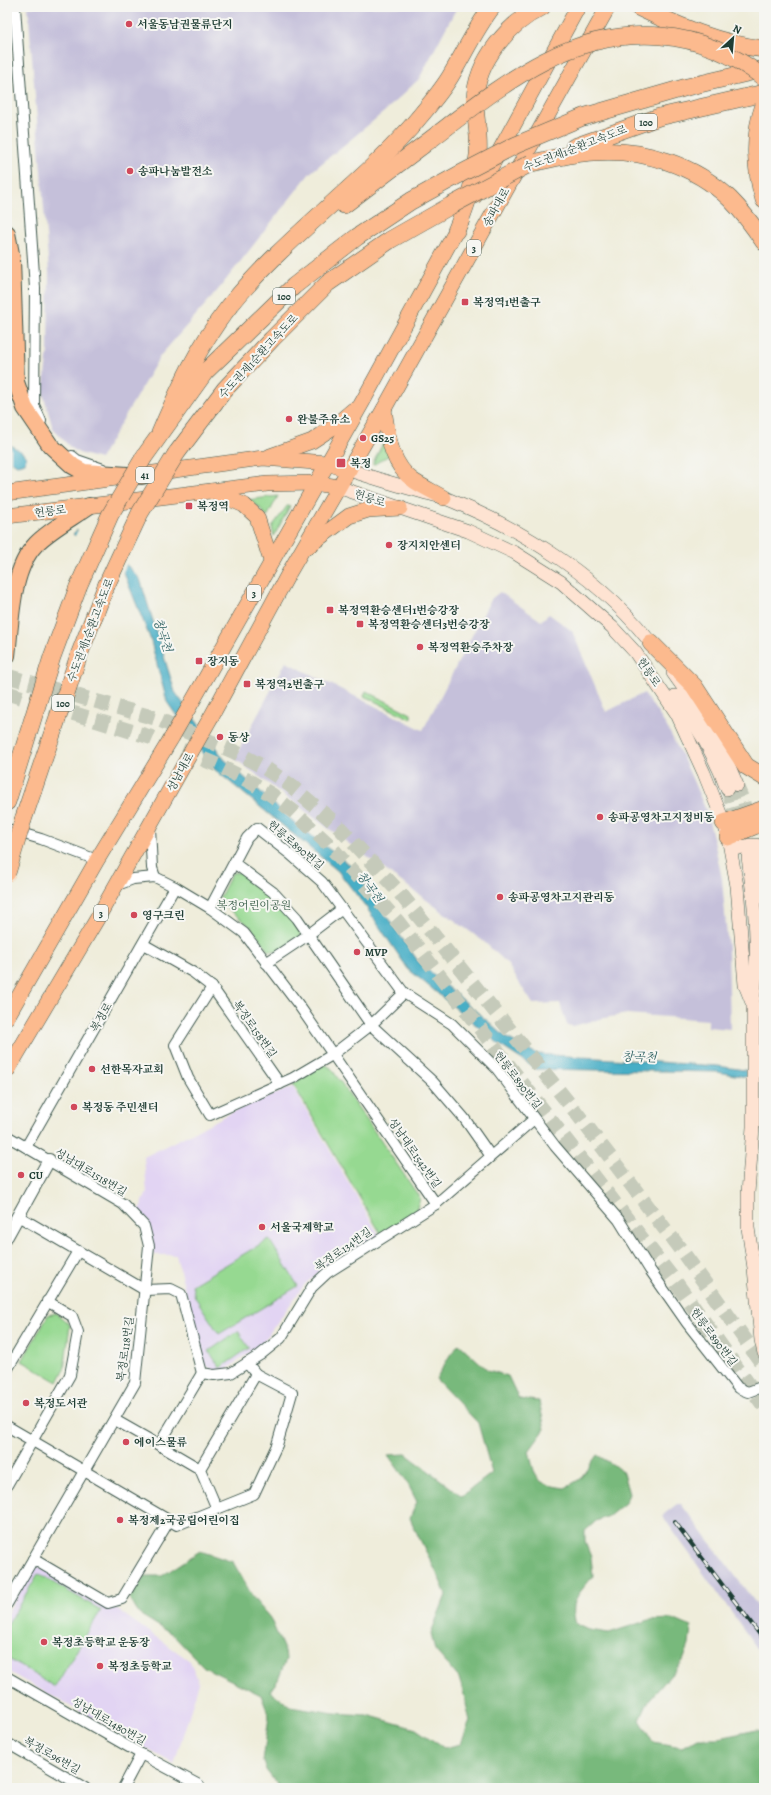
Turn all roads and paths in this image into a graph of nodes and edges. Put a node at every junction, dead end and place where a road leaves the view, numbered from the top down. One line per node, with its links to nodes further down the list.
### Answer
1 (14, 7): 24 (street)
2 (492, 7): 17 (highway)
3 (542, 7): 14 (highway)
4 (578, 7): 14 (main road, 3)
5 (608, 7): 19 (main road, 송파대로 / 3)
6 (638, 7): 7 (highway)
7 (764, 49)
8 (764, 69): 20 (highway, 수도권제1순환고속도로 / 100, bridge)
9 (764, 78): 17 (highway, bridge)
10 (764, 93): 12 (highway, 수도권제1순환고속도로 / 100)
11 (764, 105): 13 (highway)
12 (531, 163): 16 (highway); 49 (highway, 수도권제1순환고속도로 / 100, bridge)
13 (764, 200)
14 (456, 231): 18 (main road, 3)
15 (7, 233): 24 (highway)
16 (764, 242)
17 (288, 246): 20 (highway)
18 (362, 401): 21 (main road); 22 (main road, 3)
19 (384, 409): 23 (main road, 송파대로 / 3); 30 (main road)
20 (160, 432): 40 (highway, 수도권제1순환고속도로 / 100, bridge)
21 (264, 458): 22 (main road, 헌릉로 / 41); 25 (main road, 헌릉로 / 41)
22 (327, 463): 23 (main road, 헌릉로); 26 (main road, 3)
23 (349, 470): 27 (main road, 성남대로 / 3); 30 (main road, 헌릉로)
24 (117, 474): 25 (highway)
25 (142, 476): 29 (main road, 헌릉로 / 41)
26 (315, 483): 27 (main road, 헌릉로); 28 (main road, 헌릉로 / 41); 35 (main road, 3)
27 (338, 487): 32 (main road, 헌릉로); 34 (main road, 성남대로 / 3)
28 (210, 491): 31 (main road, 헌릉로 / 41); 35 (main road)
29 (7, 493)
30 (444, 498): 36 (main road, 헌릉로)
31 (89, 506): 33 (main road, 헌릉로 / 41); 38 (highway)
32 (400, 508): 34 (main road); 37 (main road, 헌릉로)
33 (7, 516)
34 (300, 553): 43 (main road, 성남대로 / 3, bridge)
35 (271, 561): 47 (main road, 3, bridge)
36 (651, 643): 37 (main road, 헌릉로); 39 (highway)
37 (635, 652): 45 (main road, 헌릉로)
38 (7, 656)
39 (764, 777)
40 (7, 802)
41 (764, 809): 45 (highway)
42 (764, 822): 45 (highway)
43 (149, 826): 50 (street); 51 (main road, 성남대로 / 3)
44 (7, 829): 47 (street)
45 (727, 837): 46 (main road); 61 (main road, 헌릉로)
46 (756, 852): 53 (main road); 61 (main road)
47 (97, 860): 62 (main road, 3)
48 (234, 863): 54 (street, 헌릉로890번길); 55 (street, 헌릉로890번길); 56 (street)
49 (7, 873)
50 (155, 877): 51 (street); 52 (street, 성남대로1542번길)
51 (116, 886): 65 (main road, 성남대로 / 3)
52 (175, 887): 54 (street, 성남대로1542번길); 57 (street, 복정로)
53 (764, 898)
54 (210, 908): 58 (street, 성남대로1542번길)
55 (342, 909): 56 (street); 60 (street, 헌릉로890번길)
56 (308, 935): 58 (street); 63 (street)
57 (143, 944): 59 (street, 복정로158번길); 69 (street, 복정로)
58 (266, 963): 64 (street, 성남대로1542번길)
59 (212, 987): 66 (street, 복정로158번길); 66 (street)
60 (404, 993): 63 (street); 67 (street, 헌릉로890번길)
61 (753, 1005): 78 (main road, 헌릉로)
62 (7, 1017)
63 (371, 1024): 64 (street); 70 (street)
64 (332, 1055): 66 (street); 72 (street, 성남대로1542번길)
65 (7, 1071)
66 (280, 1084)
67 (534, 1118): 70 (street, 성남대로1542번길); 83 (street, 헌릉로890번길)
68 (7, 1136): 69 (street, 성남대로1518번길)
69 (26, 1147): 71 (street, 성남대로1518번길)
70 (490, 1155): 72 (street, 성남대로1542번길)
71 (49, 1160): 73 (street); 76 (street, 성남대로1518번길)
72 (436, 1204): 79 (street, 복정로134번길)
73 (18, 1216): 74 (street); 75 (street)
74 (7, 1236)
75 (78, 1251): 76 (street); 77 (street)
76 (145, 1290): 81 (street); 84 (street, 복정로118번길)
77 (47, 1301): 80 (street); 86 (street)
78 (764, 1353)
79 (247, 1363): 81 (street, 복정로134번길); 82 (street)
80 (7, 1370)
81 (202, 1373): 87 (street)
82 (256, 1374): 88 (street); 91 (street)
83 (764, 1386)
84 (115, 1420): 87 (street); 89 (street, 복정로118번길)
85 (7, 1426): 86 (street)
86 (32, 1440): 89 (street); 90 (street)
87 (159, 1445): 88 (street)
88 (200, 1469): 91 (street)
89 (85, 1470): 92 (street); 93 (street)
90 (7, 1485)
91 (217, 1509): 92 (street)
92 (169, 1520): 93 (street)
93 (33, 1559): 94 (street)
94 (7, 1604)
95 (7, 1677): 97 (street, 성남대로1480번길)
96 (7, 1743): 99 (street, 복정로96번길)
97 (141, 1754): 98 (street, 성남대로1480번길); 100 (street)
98 (199, 1785)
99 (85, 1788)
100 (123, 1788)

